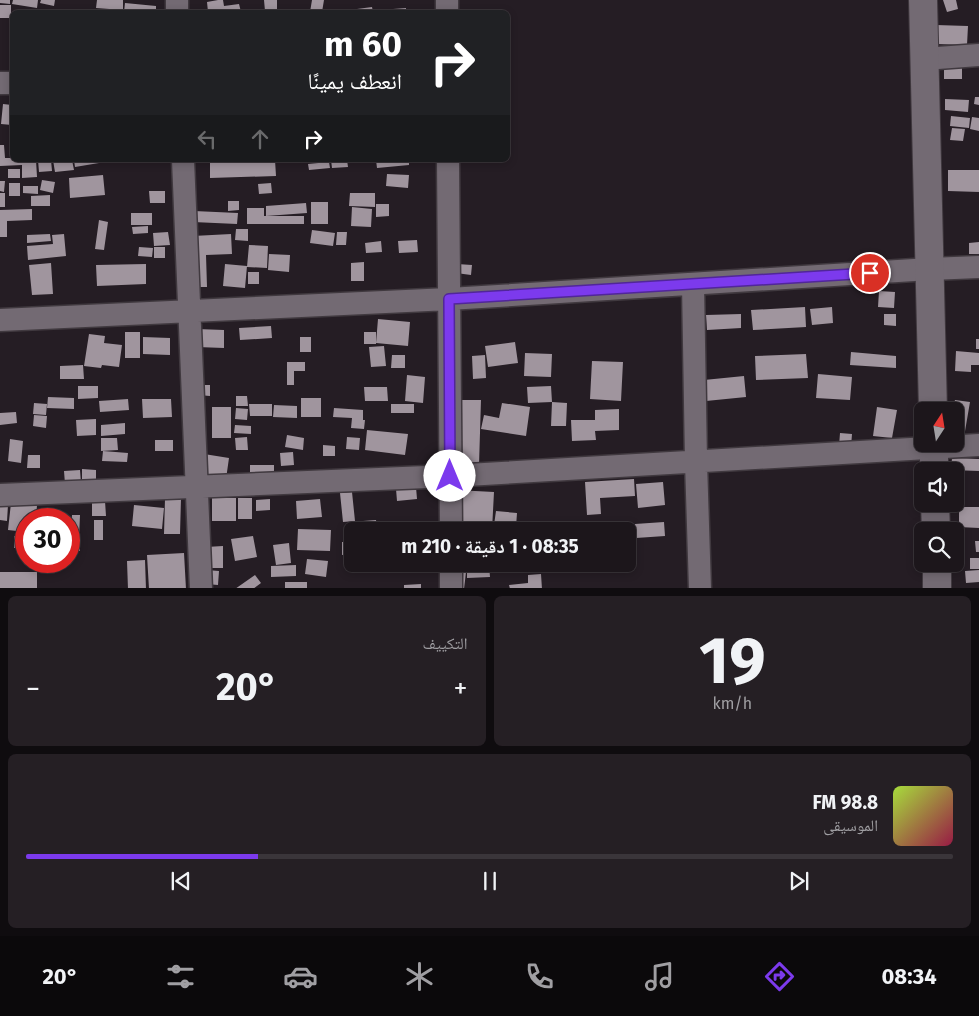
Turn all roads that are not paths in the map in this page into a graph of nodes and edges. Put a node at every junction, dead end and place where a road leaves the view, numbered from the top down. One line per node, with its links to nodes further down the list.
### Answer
1 (923, 0): 3 (street)
2 (979, 55): 3 (street)
3 (924, 59): 7 (street)
4 (183, 162): 10 (street)
5 (448, 162): 9 (street)
6 (979, 268): 7 (street)
7 (930, 270): 8 (street); 12 (street)
8 (693, 284): 9 (street); 15 (street)
9 (449, 299): 10 (street); 16 (street)
10 (189, 312): 11 (street); 17 (street)
11 (0, 320)
12 (933, 402)
13 (979, 445): 14 (street)
14 (934, 454): 15 (street)
15 (696, 462): 16 (street); 24 (street)
16 (450, 476): 17 (street); 19 (street)
17 (196, 487): 18 (street); 22 (street)
18 (0, 495)
19 (451, 522)
20 (451, 572): 23 (street)
21 (937, 572): 25 (street)
22 (200, 588)
23 (451, 588)
24 (700, 588)
25 (937, 588)

